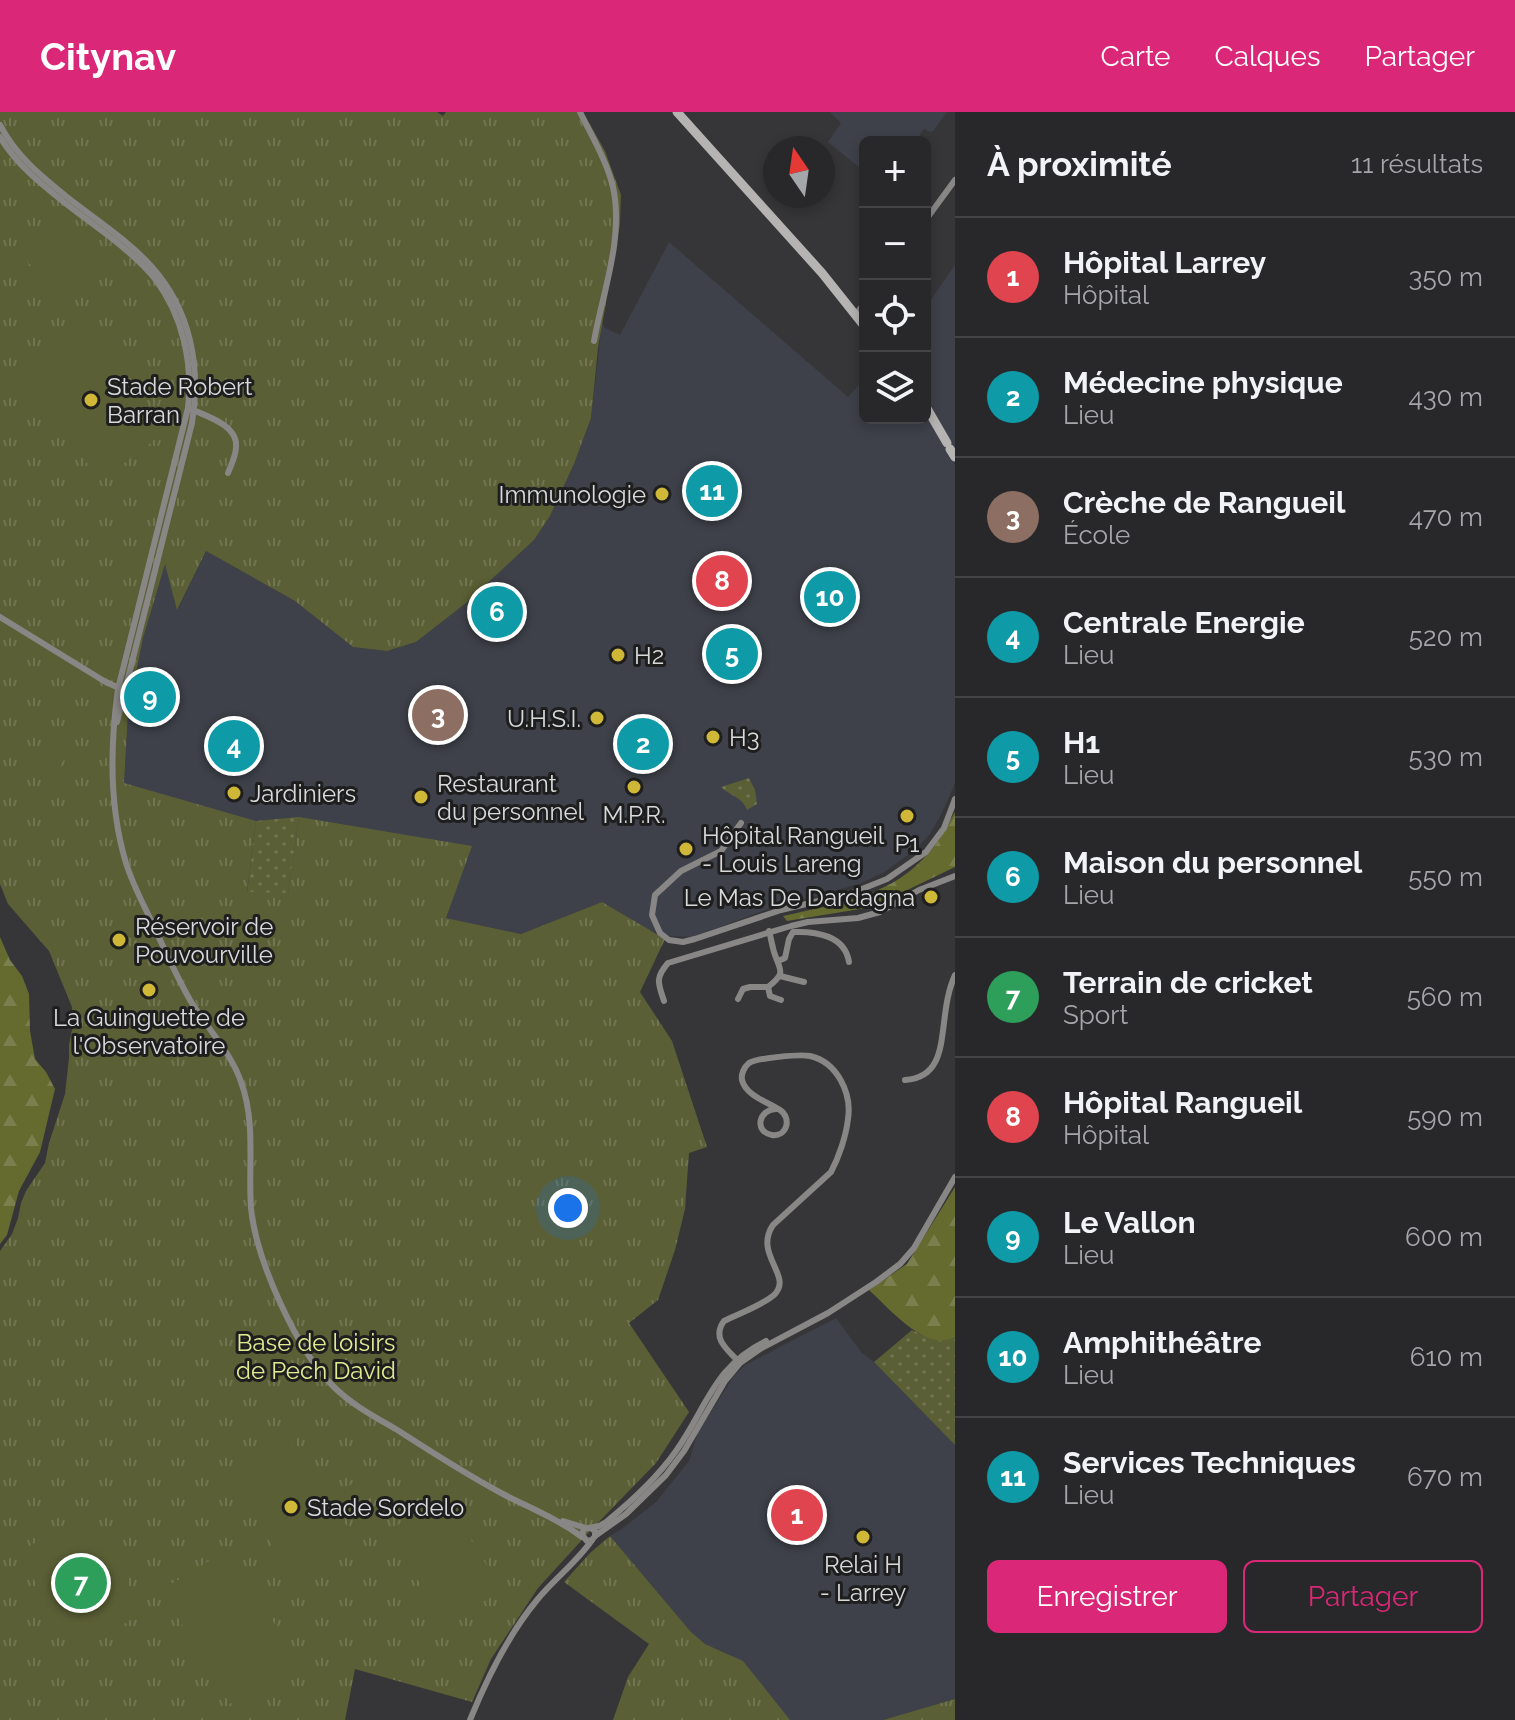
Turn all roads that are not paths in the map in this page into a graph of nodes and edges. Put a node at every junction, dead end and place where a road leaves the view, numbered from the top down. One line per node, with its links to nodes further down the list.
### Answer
1 (580, 112): 10 (street)
2 (677, 112): 8 (street)
3 (0, 125): 11 (street)
4 (0, 137): 11 (street)
5 (955, 180): 6 (street)
6 (931, 213)
7 (859, 310): 8 (street)
8 (855, 315): 9 (street)
9 (859, 320)
10 (594, 341)
11 (191, 409): 14 (street); 16 (street)
12 (931, 415): 13 (street)
13 (951, 450)
14 (228, 473)
15 (0, 617): 16 (street)
16 (121, 690): 38 (street)
17 (955, 799): 18 (street)
18 (741, 823)
19 (955, 876): 20 (street)
20 (769, 931): 21 (street); 29 (street)
21 (778, 961): 22 (street); 24 (street)
22 (849, 962)
23 (955, 975): 30 (street)
24 (780, 976): 25 (street); 26 (street)
25 (804, 982)
26 (768, 987): 27 (street); 28 (street)
27 (738, 999)
28 (781, 1000)
29 (664, 1001)
30 (953, 1025)
31 (933, 1076): 32 (street)
32 (905, 1080)
33 (757, 1097): 34 (street); 35 (street); 37 (street)
34 (777, 1109): 35 (street); 35 (street)
35 (762, 1115)
36 (955, 1177): 37 (street)
37 (738, 1361): 39 (street); 41 (street)
38 (552, 1518): 39 (street); 40 (street)
39 (588, 1528): 40 (street); 41 (street)
40 (582, 1538): 41 (street); 42 (street)
41 (594, 1538): 42 (street)
42 (578, 1556): 43 (street)
43 (470, 1720)

